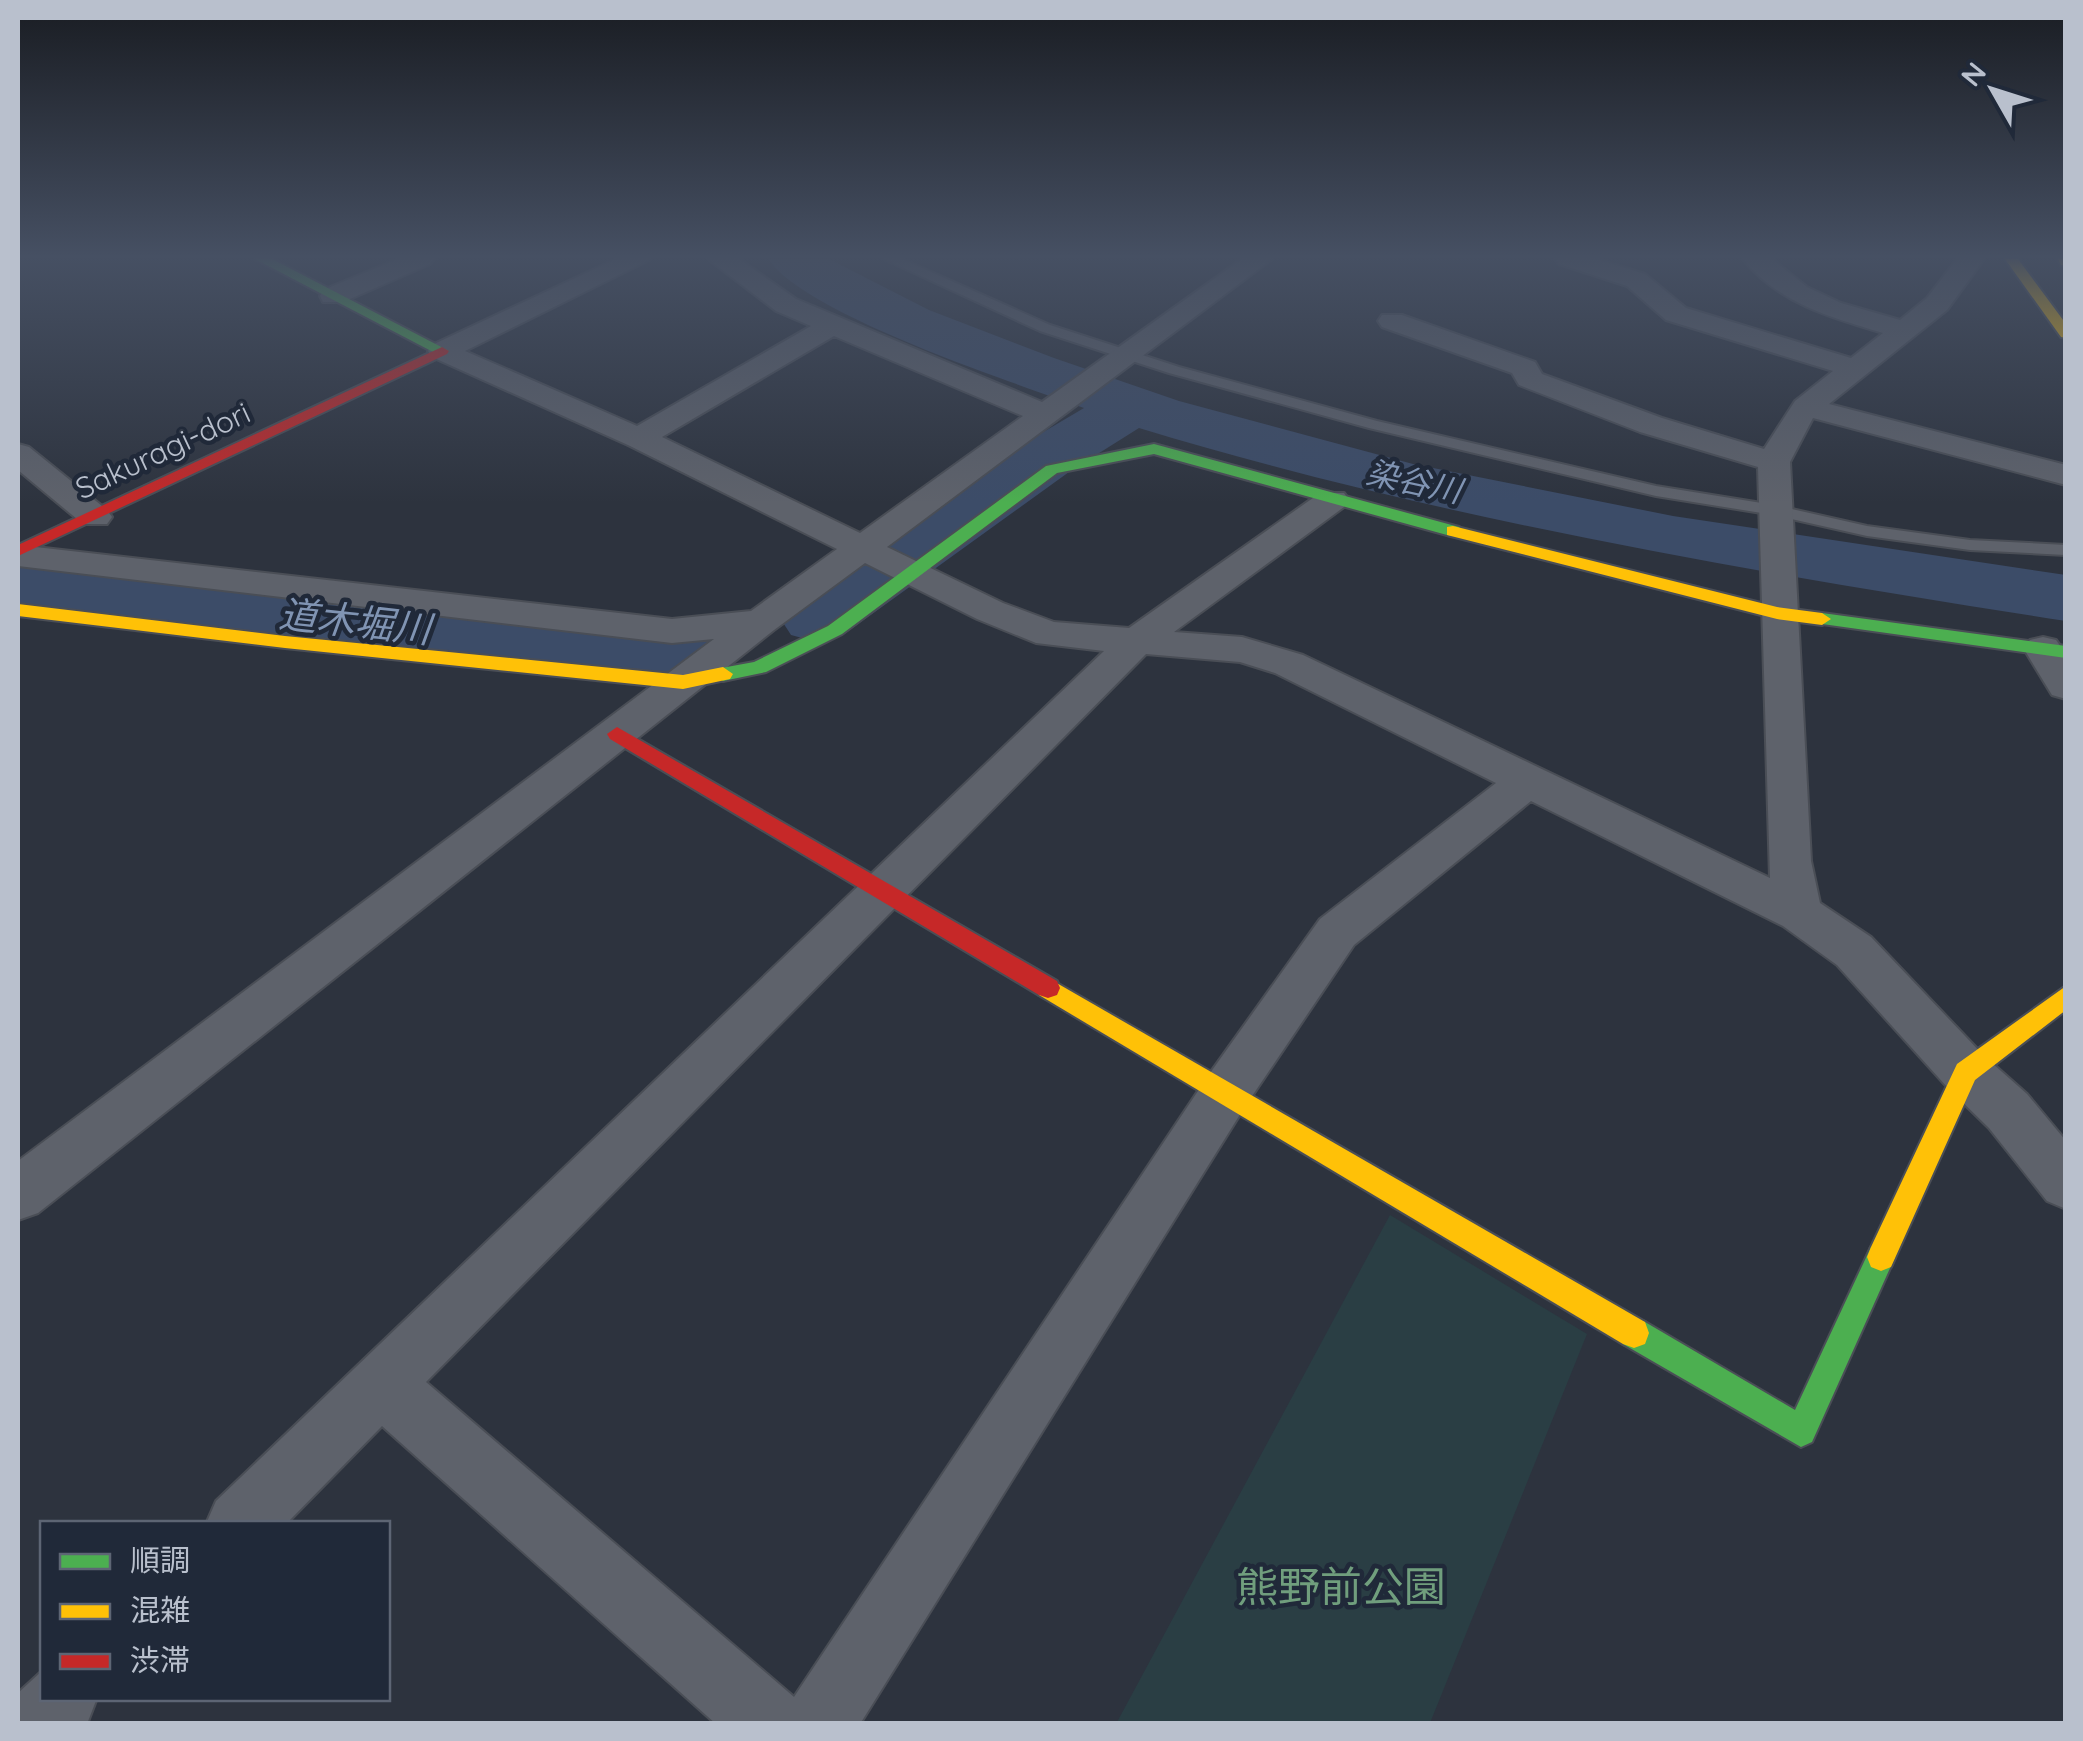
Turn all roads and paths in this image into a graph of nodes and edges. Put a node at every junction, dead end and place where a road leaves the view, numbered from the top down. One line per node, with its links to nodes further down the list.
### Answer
1 (422, 340): 10 (street)
2 (463, 340): 10 (street)
3 (806, 340): 15 (street)
4 (874, 340): 14 (street)
5 (1078, 340): 11 (lane)
6 (1150, 340): 11 (street)
7 (1446, 340): 17 (street)
8 (1763, 340): 12 (street)
9 (1891, 340): 12 (street)
10 (442, 350): 15 (street); 21 (street, Sakuragi-dori)
11 (1126, 358): 14 (street); 20 (lane)
12 (1854, 368): 13 (street)
13 (1806, 408): 17 (street); 18 (street)
14 (1052, 412): 24 (street)
15 (639, 438): 24 (street)
16 (18, 454): 21 (street)
17 (1774, 462): 20 (street)
18 (2066, 475)
19 (1332, 500): 24 (street); 25 (street); 28 (street)
20 (1774, 514): 22 (lane); 25 (street)
21 (95, 517): 23 (street, Sakuragi-dori)
22 (2066, 550)
23 (18, 553): 27 (street)
24 (889, 562): 27 (street); 28 (street); 30 (street)
25 (1778, 608): 29 (street); 35 (street)
26 (18, 610): 30 (street)
27 (761, 622): 30 (street)
28 (1137, 641): 33 (street); 34 (street)
29 (2054, 650): 31 (street)
30 (683, 682): 32 (street)
31 (2066, 686)
32 (617, 734): 34 (street); 40 (street)
33 (1527, 781): 35 (street); 38 (street)
34 (881, 888): 38 (street); 41 (street)
35 (1799, 913): 37 (street)
36 (2066, 996): 37 (street)
37 (1966, 1072): 38 (street); 39 (street)
38 (1226, 1092): 46 (street)
39 (2066, 1183)
40 (18, 1194)
41 (380, 1384): 42 (street); 45 (street)
42 (242, 1521)
43 (59, 1701): 44 (street)
44 (37, 1724)
45 (772, 1724)
46 (818, 1724)

